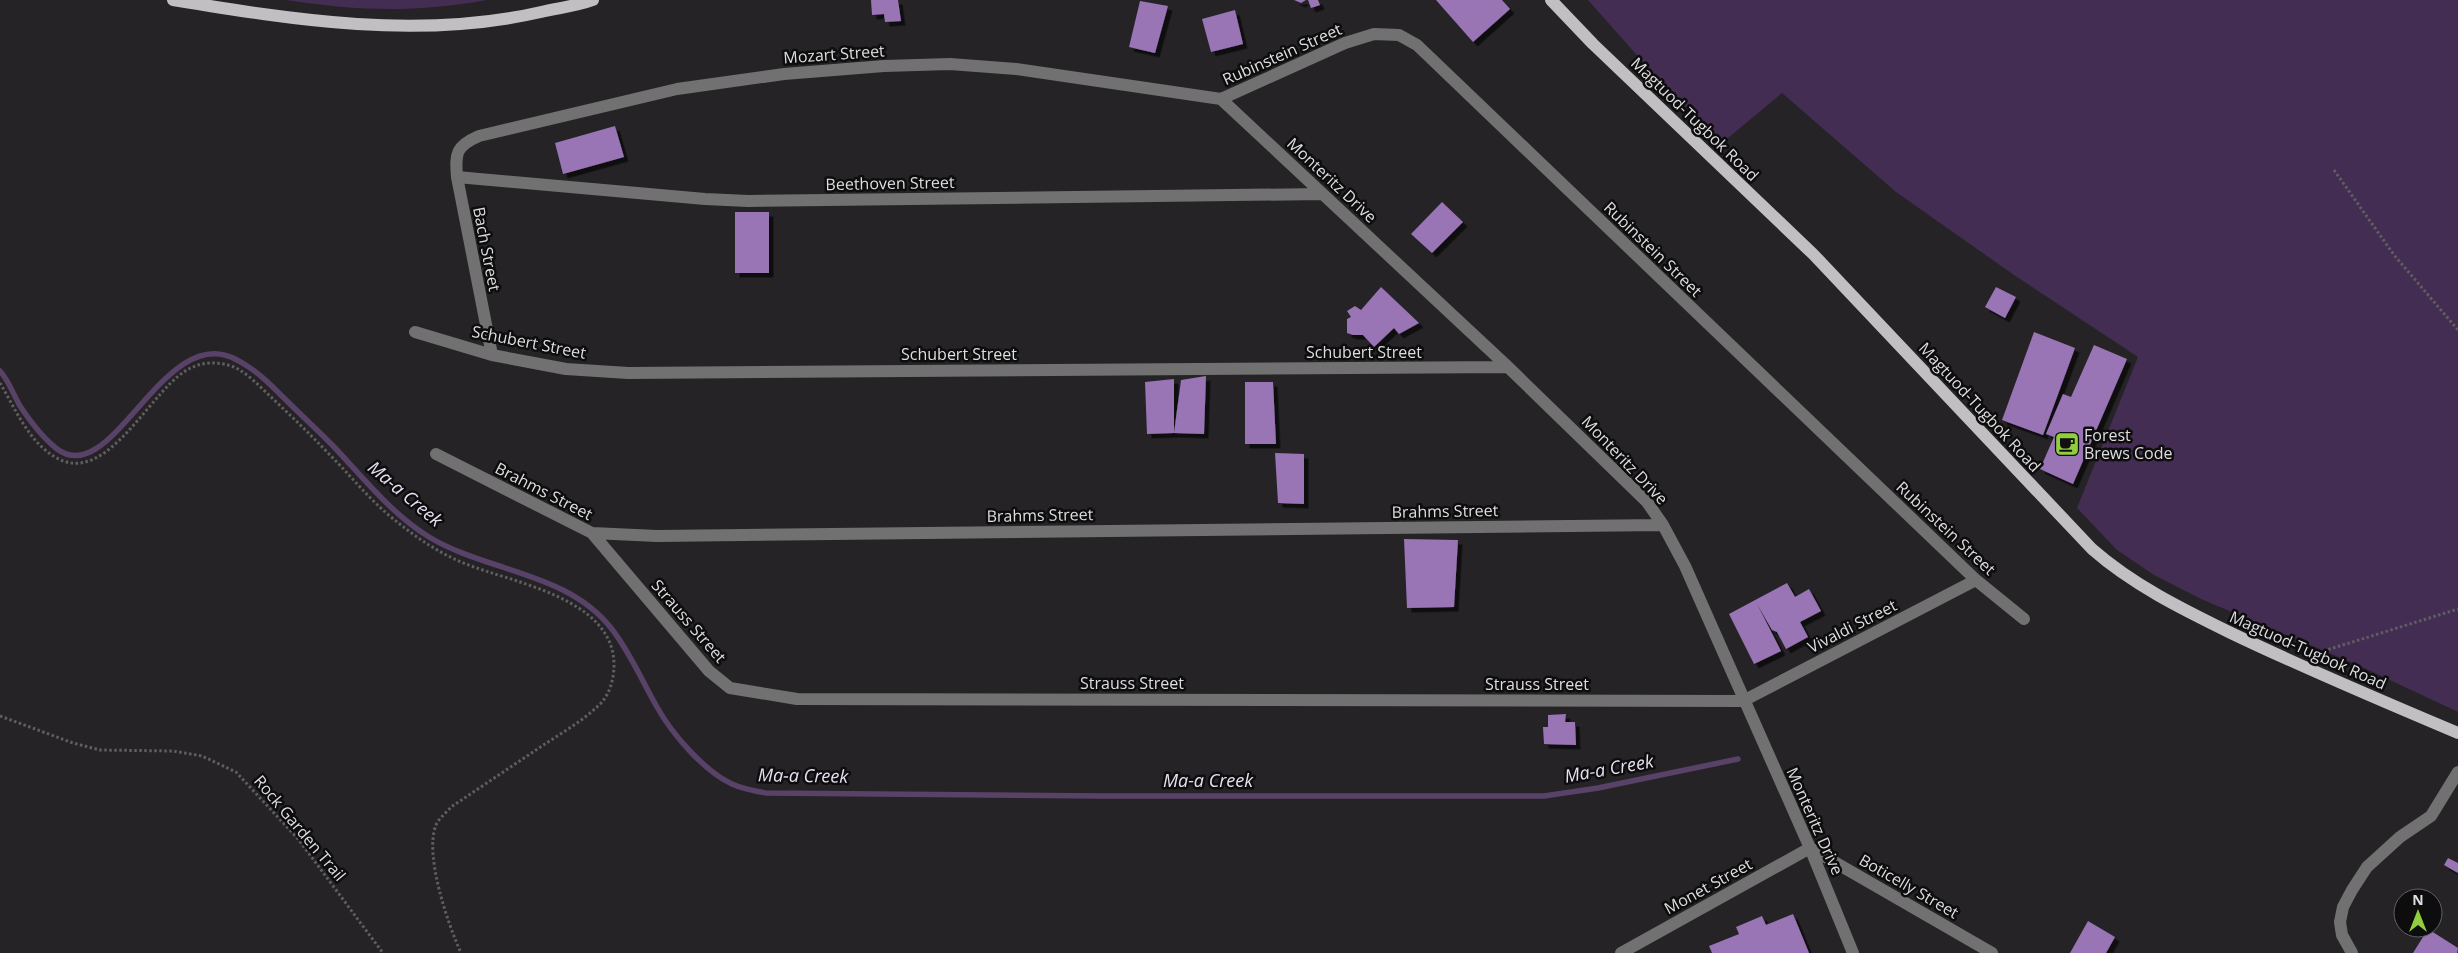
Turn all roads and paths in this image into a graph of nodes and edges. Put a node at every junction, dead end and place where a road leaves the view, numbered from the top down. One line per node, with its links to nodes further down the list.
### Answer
1 (173, 0): 2 (main road)
2 (593, 0)
3 (1551, 0): 20 (main road, Magtuod-Tugbok Road)
4 (1221, 99): 5 (street, Mozart Street); 8 (street, Monteritz Drive); 17 (street, Rubinstein Street)
5 (458, 149): 7 (street, Bach Street)
6 (2334, 170): 9 (path)
7 (457, 178): 8 (street, Beethoven Street); 11 (street, Bach Street)
8 (1324, 194): 12 (street, Monteritz Drive)
9 (2458, 330)
10 (415, 332): 11 (street, Schubert Street)
11 (492, 355): 12 (street, Schubert Street)
12 (1508, 367): 15 (street, Monteritz Drive)
13 (0, 383): 28 (path)
14 (436, 454): 16 (street, Brahms Street)
15 (1663, 525): 16 (street, Brahms Street); 21 (street, Monteritz Drive)
16 (592, 533): 21 (street, Strauss Street)
17 (1976, 580): 19 (street, Rubinstein Street); 21 (street, Vivaldi Street)
18 (2458, 609): 20 (path)
19 (2024, 619)
20 (2290, 662): 23 (main road, Magtuod-Tugbok Road)
21 (1743, 700): 25 (street, Monteritz Drive)
22 (0, 716): 27 (path, Rock Garden Trail)
23 (2458, 733)
24 (2458, 772): 31 (street)
25 (1810, 848): 26 (street, Monet Street); 29 (street, Monteritz Drive); 30 (street, Boticelly Street)
26 (1626, 952)
27 (382, 953)
28 (461, 953)
29 (1853, 953)
30 (1992, 953)
31 (2352, 953)

